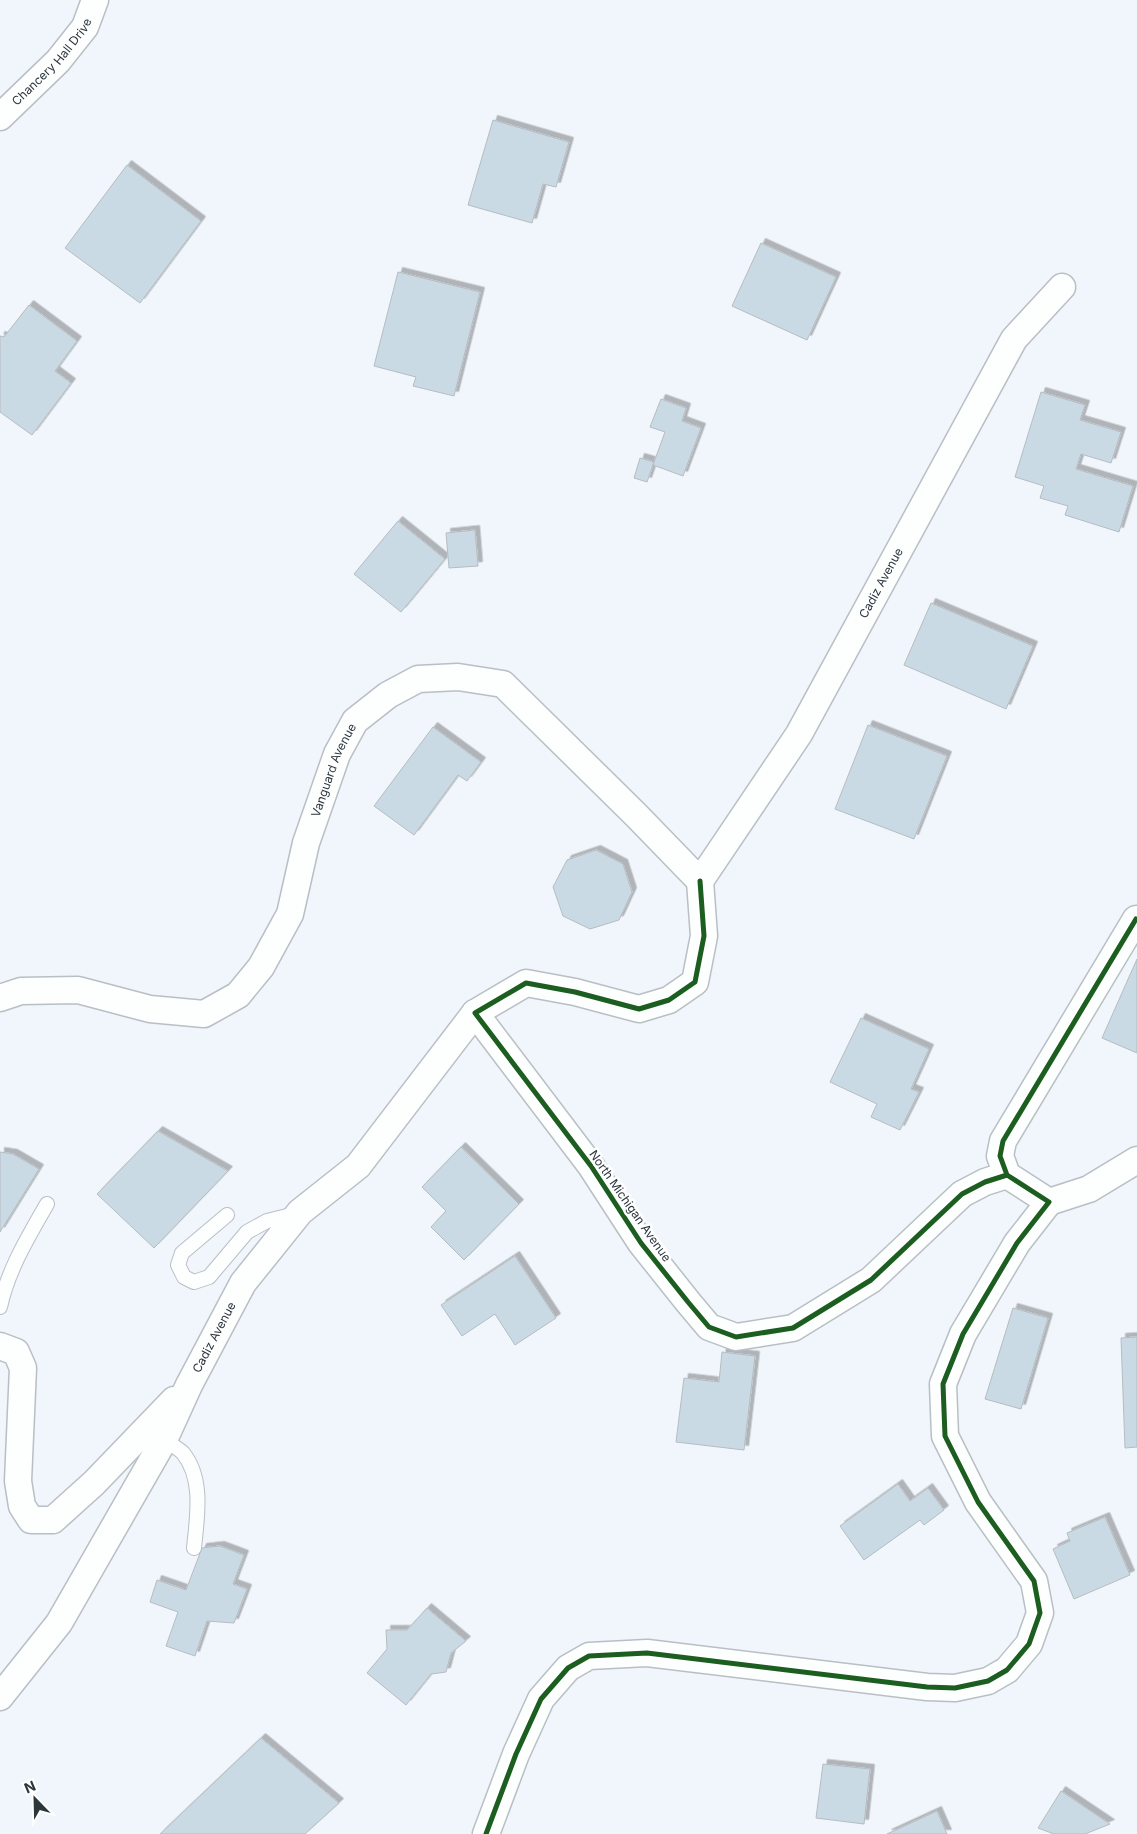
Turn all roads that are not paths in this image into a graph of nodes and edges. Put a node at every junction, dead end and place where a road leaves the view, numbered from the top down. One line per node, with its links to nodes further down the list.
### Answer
1 (95, 0): 2 (street, Chancery Hall Drive)
2 (0, 117)
3 (1062, 287): 4 (street, Cadiz Avenue)
4 (700, 882): 6 (street, Vanguard Avenue); 7 (street)
5 (1136, 919): 9 (street)
6 (0, 998)
7 (475, 1013): 9 (street, North Michigan Avenue); 12 (street, Cadiz Avenue)
8 (1137, 1160): 10 (street)
9 (1007, 1175): 10 (street)
10 (1049, 1202): 20 (street)
11 (47, 1204): 14 (lane)
12 (300, 1212): 13 (lane); 16 (street, Cadiz Avenue)
13 (227, 1215)
14 (0, 1307)
15 (0, 1342): 16 (street)
16 (189, 1385): 17 (street, Cadiz Avenue)
17 (164, 1440): 18 (lane); 19 (street, Cadiz Avenue)
18 (194, 1548)
19 (0, 1697)
20 (486, 1834)

